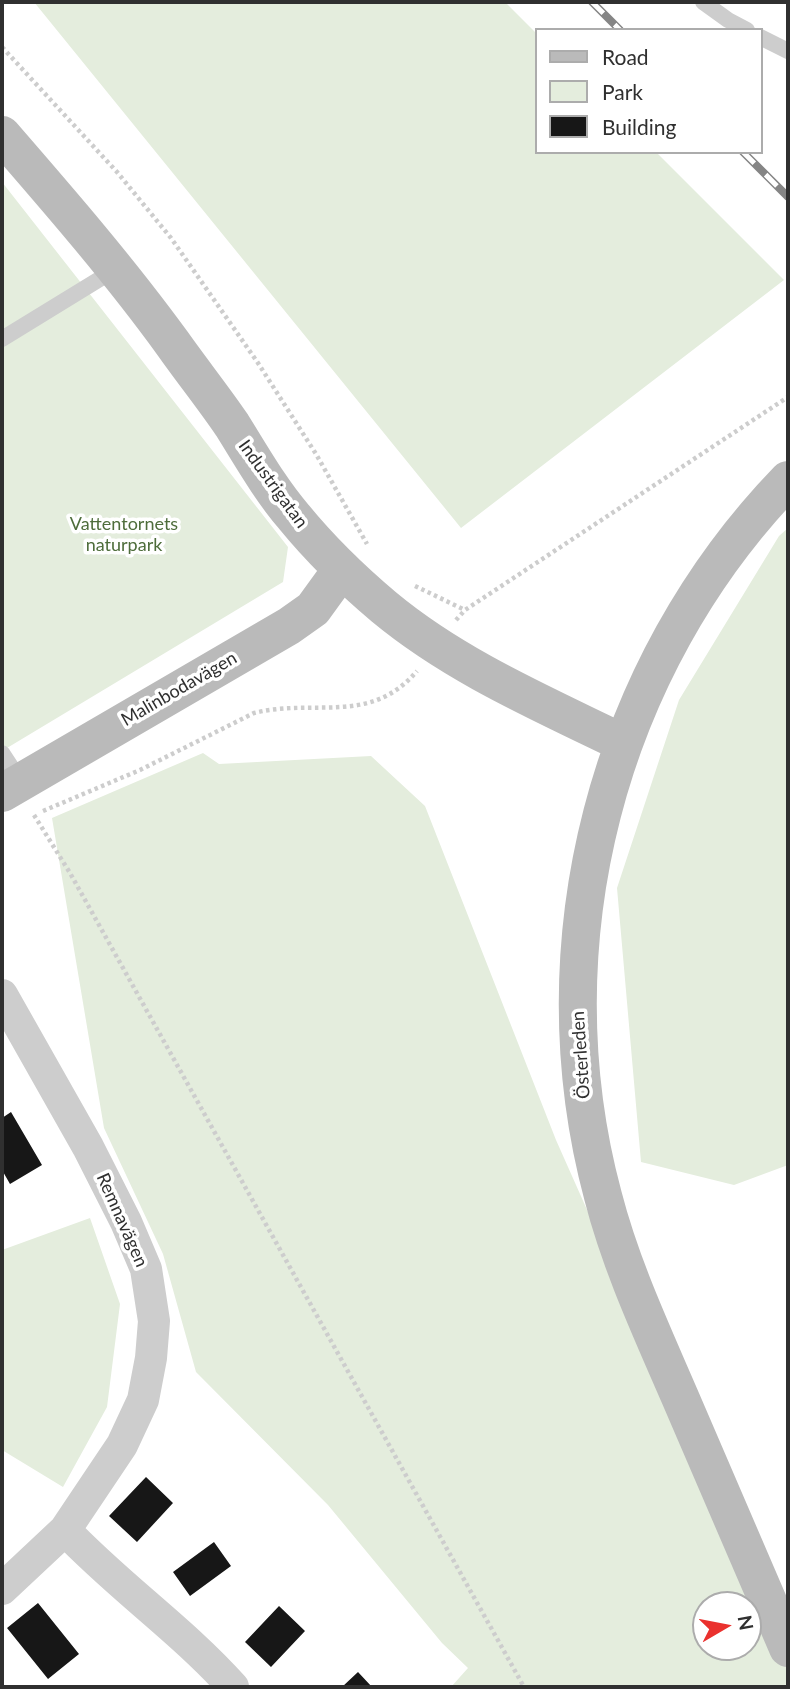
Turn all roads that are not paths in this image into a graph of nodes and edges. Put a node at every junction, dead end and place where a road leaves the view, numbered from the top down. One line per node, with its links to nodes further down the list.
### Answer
1 (703, 2): 2 (lane)
2 (743, 28)
3 (762, 38): 4 (lane)
4 (788, 51)
5 (2, 135): 6 (street, Industrigatan)
6 (116, 270): 7 (lane); 9 (street, Industrigatan)
7 (2, 339)
8 (788, 480): 10 (street, Österleden)
9 (355, 557): 10 (street, Industrigatan); 11 (street, Malinbodavägen)
10 (623, 743): 16 (street, Österleden)
11 (14, 786)
12 (2, 995): 13 (street, Remnavägen)
13 (13, 1042): 14 (street, Remnavägen)
14 (65, 1530): 15 (street, Remnavägen); 17 (street)
15 (2, 1589)
16 (788, 1648)
17 (233, 1687)

